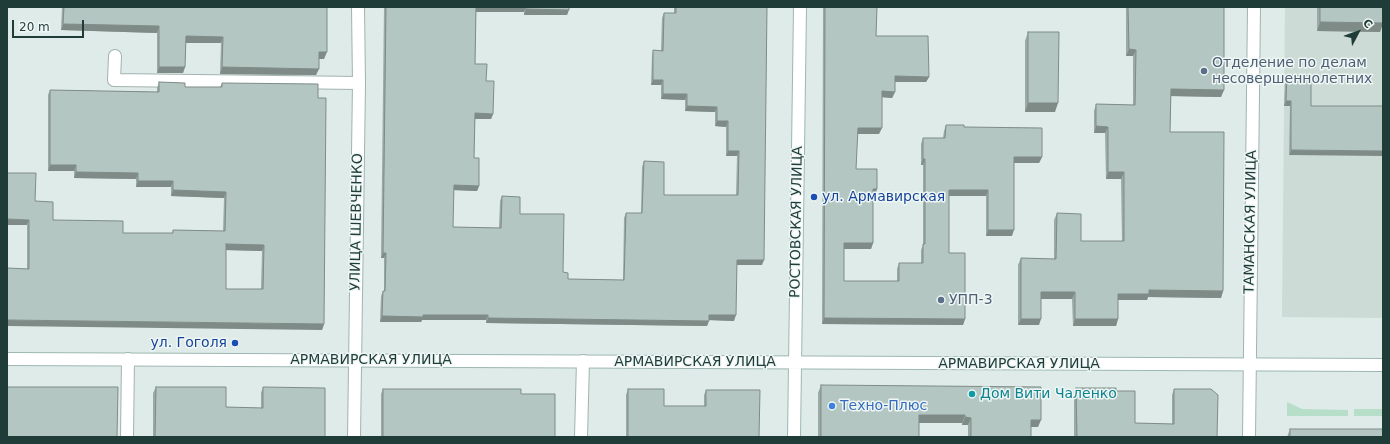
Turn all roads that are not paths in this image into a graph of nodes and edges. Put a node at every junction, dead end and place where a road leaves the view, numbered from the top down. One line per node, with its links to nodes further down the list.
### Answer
1 (358, 7): 5 (street, УЛИЦА ШЕВЧЕНКО)
2 (800, 7): 10 (street, РОСТОВСКАЯ УЛИЦА)
3 (1254, 7): 11 (street, ТАМАНСКАЯ УЛИЦА)
4 (115, 56): 5 (street)
5 (359, 83): 8 (street, УЛИЦА ШЕВЧЕНКО)
6 (7, 359): 7 (street, АРМАВИРСКАЯ УЛИЦА)
7 (128, 359): 8 (street, АРМАВИРСКАЯ УЛИЦА); 13 (street)
8 (355, 360): 9 (street, АРМАВИРСКАЯ УЛИЦА); 14 (street, УЛИЦА ШЕВЧЕНКО)
9 (583, 361): 10 (street, АРМАВИРСКАЯ УЛИЦА); 15 (street)
10 (795, 362): 11 (street, АРМАВИРСКАЯ УЛИЦА); 16 (street, РОСТОВСКАЯ УЛИЦА)
11 (1250, 365): 12 (street, АРМАВИРСКАЯ УЛИЦА); 17 (street, ТАМАНСКАЯ УЛИЦА)
12 (1383, 365)
13 (127, 437)
14 (354, 437)
15 (582, 437)
16 (794, 437)
17 (1249, 437)

